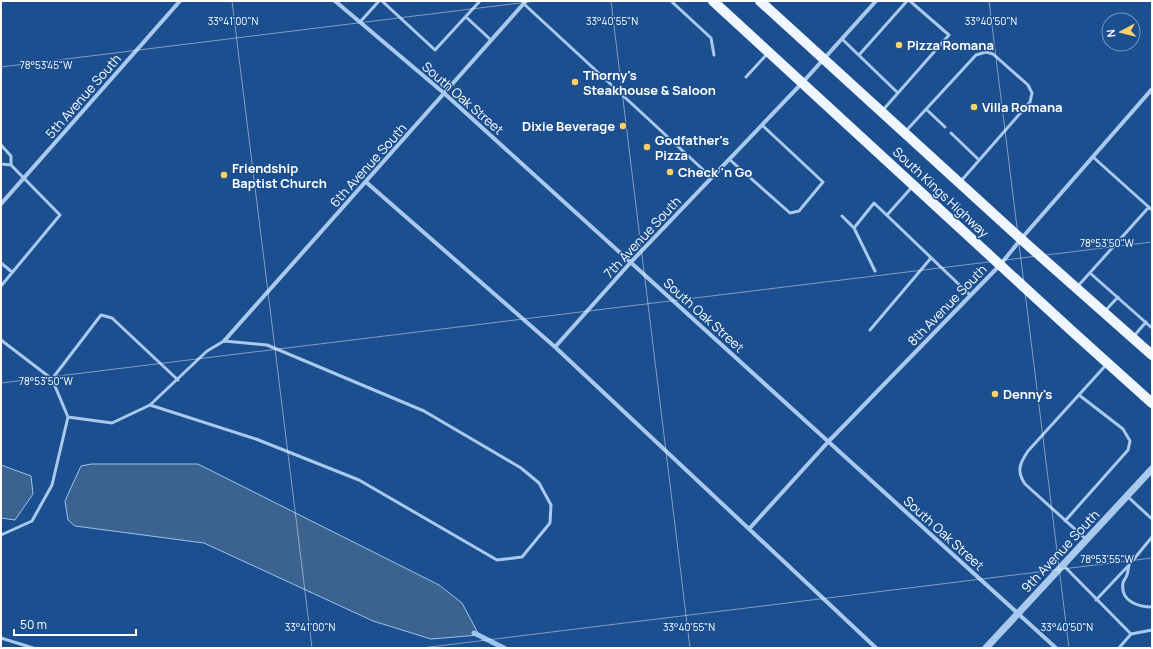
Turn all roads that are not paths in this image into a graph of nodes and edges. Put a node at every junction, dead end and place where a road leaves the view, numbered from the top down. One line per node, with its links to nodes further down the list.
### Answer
1 (180, 1): 37 (street, 5th Avenue South)
2 (335, 1): 12 (street, South Oak Street)
3 (380, 1): 11 (lane); 12 (lane)
4 (480, 1): 11 (lane)
5 (671, 1): 16 (lane)
6 (712, 1): 15 (main road, South Kings Highway)
7 (760, 1): 18 (main road, South Kings Highway)
8 (876, 1): 13 (street, 7th Avenue South)
9 (908, 1): 17 (lane); 22 (lane)
10 (525, 2): 14 (street, 6th Avenue South); 36 (lane)
11 (466, 17): 14 (lane)
12 (360, 22): 23 (street, South Oak Street)
13 (842, 39): 17 (lane); 18 (street, 7th Avenue South)
14 (491, 40): 23 (street, 6th Avenue South)
15 (769, 52): 19 (lane); 20 (main road, South Kings Highway)
16 (714, 55)
17 (859, 55): 22 (lane)
18 (824, 58): 20 (street, 7th Avenue South); 25 (main road, South Kings Highway)
19 (746, 77)
20 (803, 82): 26 (street, 7th Avenue South); 40 (main road, South Kings Highway)
21 (1152, 89): 31 (street, 8th Avenue South)
22 (898, 92): 25 (lane)
23 (444, 94): 38 (street, 6th Avenue South); 49 (street, South Oak Street)
24 (926, 109): 27 (lane); 28 (lane); 33 (lane)
25 (882, 111): 28 (main road, South Kings Highway)
26 (762, 125): 32 (street, 7th Avenue South); 32 (lane)
27 (945, 127)
28 (905, 132): 39 (main road, South Kings Highway)
29 (951, 133): 33 (lane)
30 (1, 145): 35 (lane)
31 (1093, 156): 42 (lane); 47 (street, 8th Avenue South)
32 (729, 159): 36 (street, 7th Avenue South)
33 (979, 160): 39 (lane)
34 (1, 164): 35 (lane)
35 (11, 165): 37 (lane)
36 (712, 177): 49 (street, 7th Avenue South)
37 (23, 178): 41 (street, 5th Avenue South); 53 (lane)
38 (366, 182): 65 (street, 6th Avenue South); 66 (street)
39 (960, 182): 47 (main road, South Kings Highway)
40 (914, 185): 44 (lane); 51 (main road, South Kings Highway)
41 (1, 204)
42 (1149, 207): 43 (lane); 54 (lane)
43 (1152, 210)
44 (886, 215): 46 (lane); 48 (lane)
45 (842, 216): 46 (lane)
46 (854, 228): 52 (lane)
47 (1021, 239): 51 (street, 8th Avenue South); 56 (main road, South Kings Highway)
48 (931, 258): 57 (lane); 62 (lane)
49 (631, 262): 66 (street, 7th Avenue South); 75 (street, South Oak Street)
50 (1, 263): 53 (lane)
51 (1000, 265): 57 (street, 8th Avenue South); 68 (main road, South Kings Highway)
52 (875, 271)
53 (12, 272): 55 (lane)
54 (1090, 273): 56 (lane); 58 (lane)
55 (1, 286)
56 (1077, 288): 59 (main road, South Kings Highway)
57 (970, 295): 75 (street, 8th Avenue South)
58 (1118, 297): 59 (lane); 60 (lane)
59 (1104, 312): 63 (main road, South Kings Highway)
60 (1146, 322): 61 (lane); 63 (lane)
61 (1152, 328)
62 (870, 330)
63 (1132, 337): 67 (main road, South Kings Highway)
64 (1, 340): 69 (lane)
65 (224, 341): 70 (lane); 73 (lane)
66 (555, 347): 80 (street)
67 (1152, 355)
68 (1108, 363): 71 (lane); 72 (main road, South Kings Highway)
69 (52, 379): 70 (lane); 74 (lane)
70 (178, 380): 73 (lane)
71 (1080, 395): 79 (lane); 79 (lane)
72 (1152, 403)
73 (150, 405): 74 (lane)
74 (68, 417): 81 (lane)
75 (828, 442): 80 (street, 8th Avenue South); 88 (street, South Oak Street)
76 (1152, 469): 77 (street, 9th Avenue South)
77 (1127, 496): 78 (lane); 83 (street, 9th Avenue South)
78 (1152, 519)
79 (1065, 521): 83 (lane)
80 (749, 529): 93 (street)
81 (1, 535)
82 (1152, 537): 85 (lane)
83 (1087, 540): 84 (street, 9th Avenue South)
84 (1063, 565): 86 (lane); 88 (street, 9th Avenue South)
85 (1129, 565): 86 (lane); 87 (lane)
86 (1096, 600): 90 (lane)
87 (1152, 607)
88 (1018, 614): 94 (street, 9th Avenue South); 95 (street, South Oak Street)
89 (1152, 630): 90 (lane)
90 (1131, 634): 96 (lane)
91 (1, 638): 92 (lane)
92 (33, 648)
93 (876, 648)
94 (986, 648)
95 (1056, 648)
96 (1119, 648)

